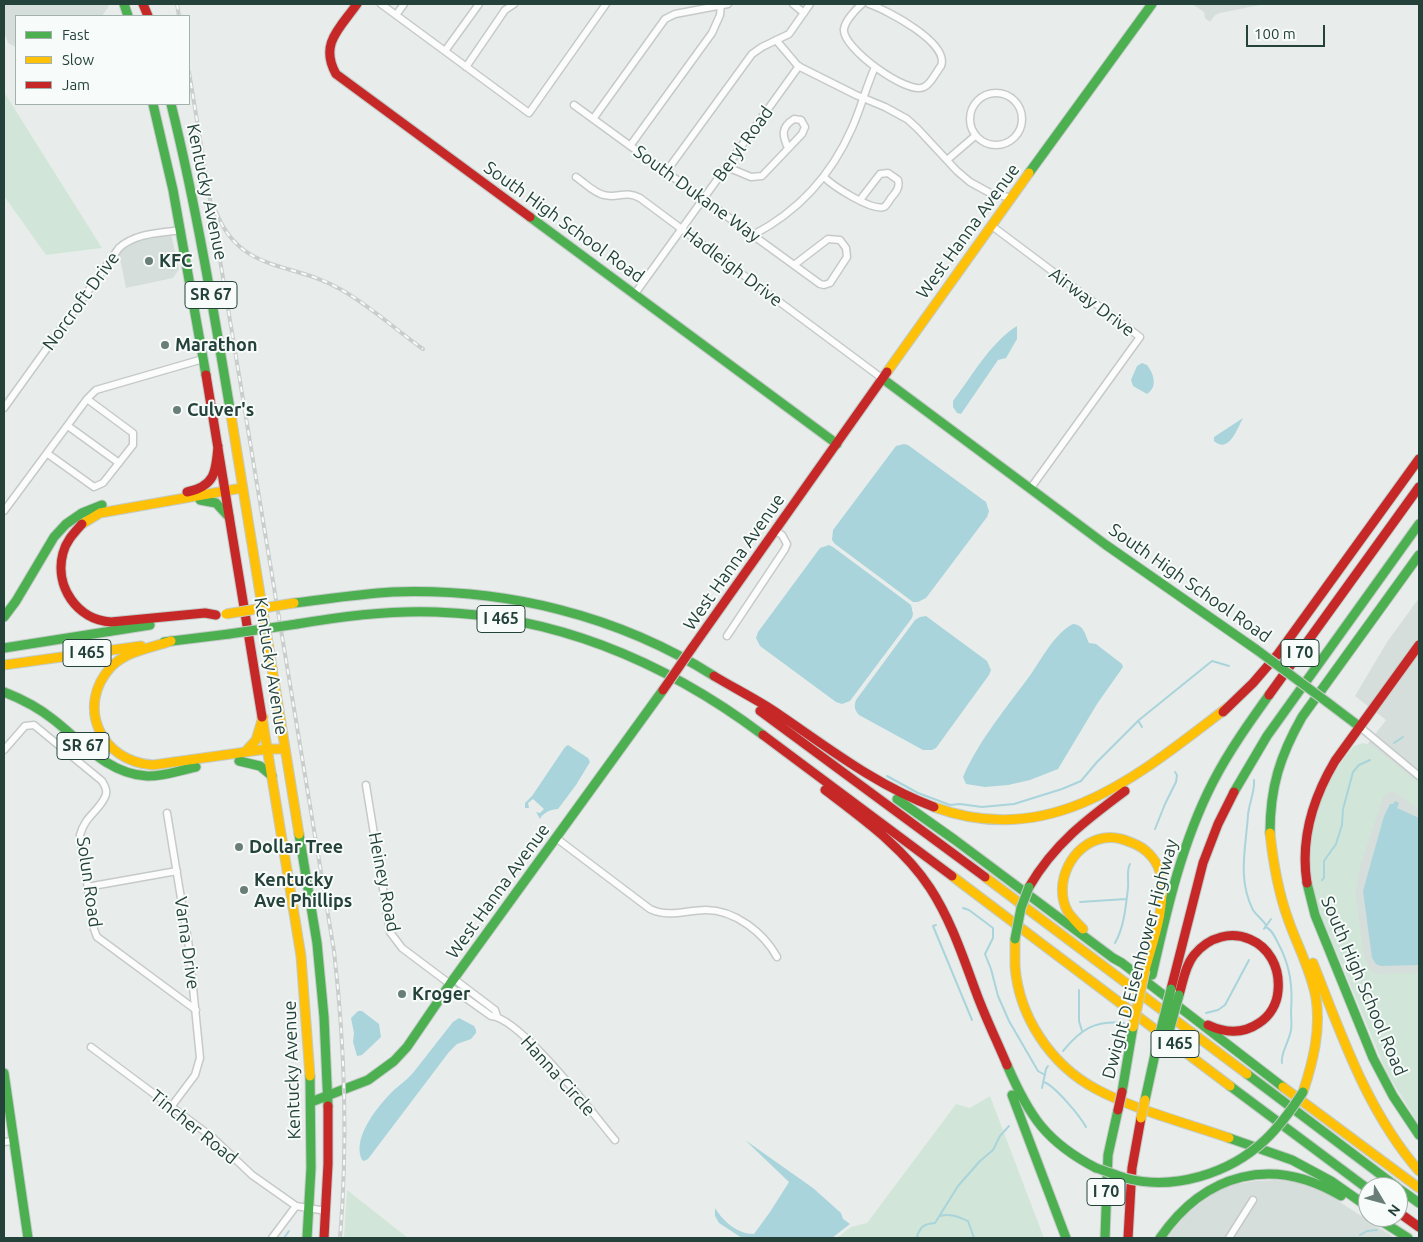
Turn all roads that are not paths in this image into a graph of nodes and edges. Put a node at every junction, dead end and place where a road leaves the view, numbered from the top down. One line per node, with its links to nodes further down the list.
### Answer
1 (358, 4): 43 (main road, South High School Road)
2 (381, 4): 16 (street)
3 (404, 4): 16 (street)
4 (479, 4): 18 (street)
5 (514, 4): 20 (street)
6 (606, 4): 20 (street)
7 (721, 4): 8 (street); 14 (street); 28 (street)
8 (728, 4)
9 (792, 4): 15 (street)
10 (810, 4): 15 (street)
11 (862, 4): 21 (street)
12 (870, 4): 21 (street)
13 (1152, 4): 35 (main road, West Hanna Avenue)
14 (696, 7): 26 (street)
15 (804, 13): 17 (street)
16 (396, 15): 18 (street)
17 (776, 40): 19 (street); 32 (street)
18 (445, 51): 20 (street)
19 (799, 66): 22 (street); 31 (street, Beryl Road)
20 (466, 67)
21 (875, 68): 22 (street)
22 (862, 98): 30 (street); 34 (street)
23 (153, 105): 40 (main road, Kentucky Avenue / SR 67)
24 (172, 105): 55 (main road, Kentucky Avenue / SR 67)
25 (574, 105): 26 (street, South Dukane Way)
26 (593, 119): 28 (street, South Dukane Way)
27 (975, 136): 27 (street); 30 (street)
28 (630, 146): 32 (street, South Dukane Way)
29 (788, 148): 31 (street)
30 (947, 160): 35 (street)
31 (727, 167): 36 (street, Beryl Road)
32 (666, 172): 36 (street, South Dukane Way)
33 (576, 177): 39 (street, Hadleigh Drive)
34 (824, 178): 37 (street); 41 (street)
35 (1012, 198): 38 (main road, West Hanna Avenue)
36 (704, 200): 39 (street, Beryl Road); 41 (street, South Dukane Way)
37 (860, 200): 37 (street)
38 (992, 226): 45 (main road, West Hanna Avenue); 56 (street, Airway Drive)
39 (682, 228): 43 (street, Beryl Road); 45 (street, Hadleigh Drive)
40 (181, 230): 44 (main road, Kentucky Avenue / SR 67); 47 (street, Norcroft Drive)
41 (753, 235): 42 (street, South Dukane Way)
42 (794, 265): 42 (street, South Dukane Way)
43 (634, 295): 49 (main road, South High School Road)
44 (203, 359): 46 (street); 50 (main road, Kentucky Avenue / SR 67)
45 (882, 379): 49 (main road, West Hanna Avenue); 56 (main road, South High School Road)
46 (87, 399): 48 (street); 53 (street)
47 (4, 408)
48 (68, 426): 51 (street); 53 (street)
49 (837, 444): 63 (main road, West Hanna Avenue)
50 (218, 446): 57 (main road, SR 67); 58 (main road, Kentucky Avenue)
51 (48, 454): 53 (street); 60 (street)
52 (1419, 459): 75 (main road)
53 (118, 464)
54 (1419, 487): 94 (main road, Dwight D Eisenhower Highway / I 70)
55 (242, 488): 58 (main road); 79 (main road, Kentucky Avenue / SR 67)
56 (1030, 489): 77 (main road, South High School Road, bridge)
57 (198, 490): 58 (main road); 66 (main road)
58 (225, 490): 59 (main road); 61 (main road, Kentucky Avenue)
59 (186, 499): 61 (main road); 65 (main road)
60 (4, 511)
61 (229, 517): 76 (main road, Kentucky Avenue)
62 (1419, 524): 100 (main road, Dwight D Eisenhower Highway / I 70, bridge)
63 (776, 531): 67 (street); 88 (main road, West Hanna Avenue, bridge)
64 (1419, 555): 91 (main road)
65 (216, 615): 70 (main road, I 465); 72 (main road, I 465, bridge)
66 (4, 617)
67 (727, 636)
68 (171, 641): 71 (main road, I 465); 73 (main road, I 465, bridge); 81 (main road)
69 (1419, 645): 77 (main road)
70 (4, 648)
71 (4, 666)
72 (730, 686): 78 (main road); 109 (main road, I 465)
73 (693, 688): 96 (main road); 110 (main road, I 465)
74 (4, 692): 83 (main road, SR 67)
75 (1228, 708): 78 (main road); 114 (main road, bridge)
76 (263, 717): 81 (main road); 82 (main road, Kentucky Avenue)
77 (1360, 727): 85 (street); 105 (main road, South High School Road)
78 (823, 745): 93 (main road)
79 (285, 749): 82 (main road); 102 (main road, Kentucky Avenue)
80 (4, 750): 90 (street, Solun Road)
81 (245, 752): 82 (main road)
82 (268, 752): 83 (main road, SR 67); 84 (main road, Kentucky Avenue)
83 (239, 761): 84 (main road)
84 (272, 776): 103 (main road, Kentucky Avenue)
85 (1419, 776)
86 (366, 785): 95 (street, Heiney Road)
87 (167, 813): 89 (street, Varna Drive)
88 (556, 838): 92 (street); 95 (main road, West Hanna Avenue)
89 (177, 871): 90 (street); 98 (street, Varna Drive)
90 (87, 886): 98 (street, Solun Road)
91 (1279, 886): 96 (main road, bridge); 108 (main road)
92 (777, 957)
93 (1122, 963): 94 (main road); 97 (main road)
94 (1149, 973): 129 (main road, Dwight D Eisenhower Highway / I 70, bridge)
95 (451, 983): 102 (main road, West Hanna Avenue); 106 (street, Hanna Circle)
96 (977, 994): 128 (main road)
97 (1184, 1009): 100 (main road, bridge); 111 (main road)
98 (196, 1010): 104 (street, Varna Drive)
99 (91, 1047): 104 (street, Tincher Road)
100 (1161, 1048): 130 (main road, Dwight D Eisenhower Highway / I 70, bridge)
101 (4, 1073): 107 (main road)
102 (329, 1094): 103 (main road, West Hanna Avenue); 119 (main road, Kentucky Avenue)
103 (311, 1102): 118 (main road, Kentucky Avenue)
104 (171, 1107): 116 (street, Tincher Road)
105 (1419, 1135)
106 (615, 1140)
107 (8, 1142): 124 (main road)
108 (1419, 1171)
109 (1385, 1177)
110 (1358, 1181)
111 (1419, 1188)
112 (1408, 1195): 115 (main road, I 465)
113 (1254, 1200): 132 (street)
114 (1358, 1200)
115 (1419, 1203)
116 (296, 1206): 118 (street); 125 (street)
117 (1358, 1206): 131 (main road)
118 (309, 1209): 119 (street); 126 (main road, Kentucky Avenue)
119 (326, 1211): 127 (main road, Kentucky Avenue)
120 (1408, 1220): 123 (main road)
121 (1391, 1227): 133 (main road)
122 (1395, 1227): 133 (main road)
123 (1419, 1228)
124 (28, 1238)
125 (272, 1238)
126 (307, 1238)
127 (324, 1238)
128 (1066, 1238)
129 (1105, 1238)
130 (1128, 1238)
131 (1160, 1238)
132 (1229, 1238)
133 (1409, 1238)

